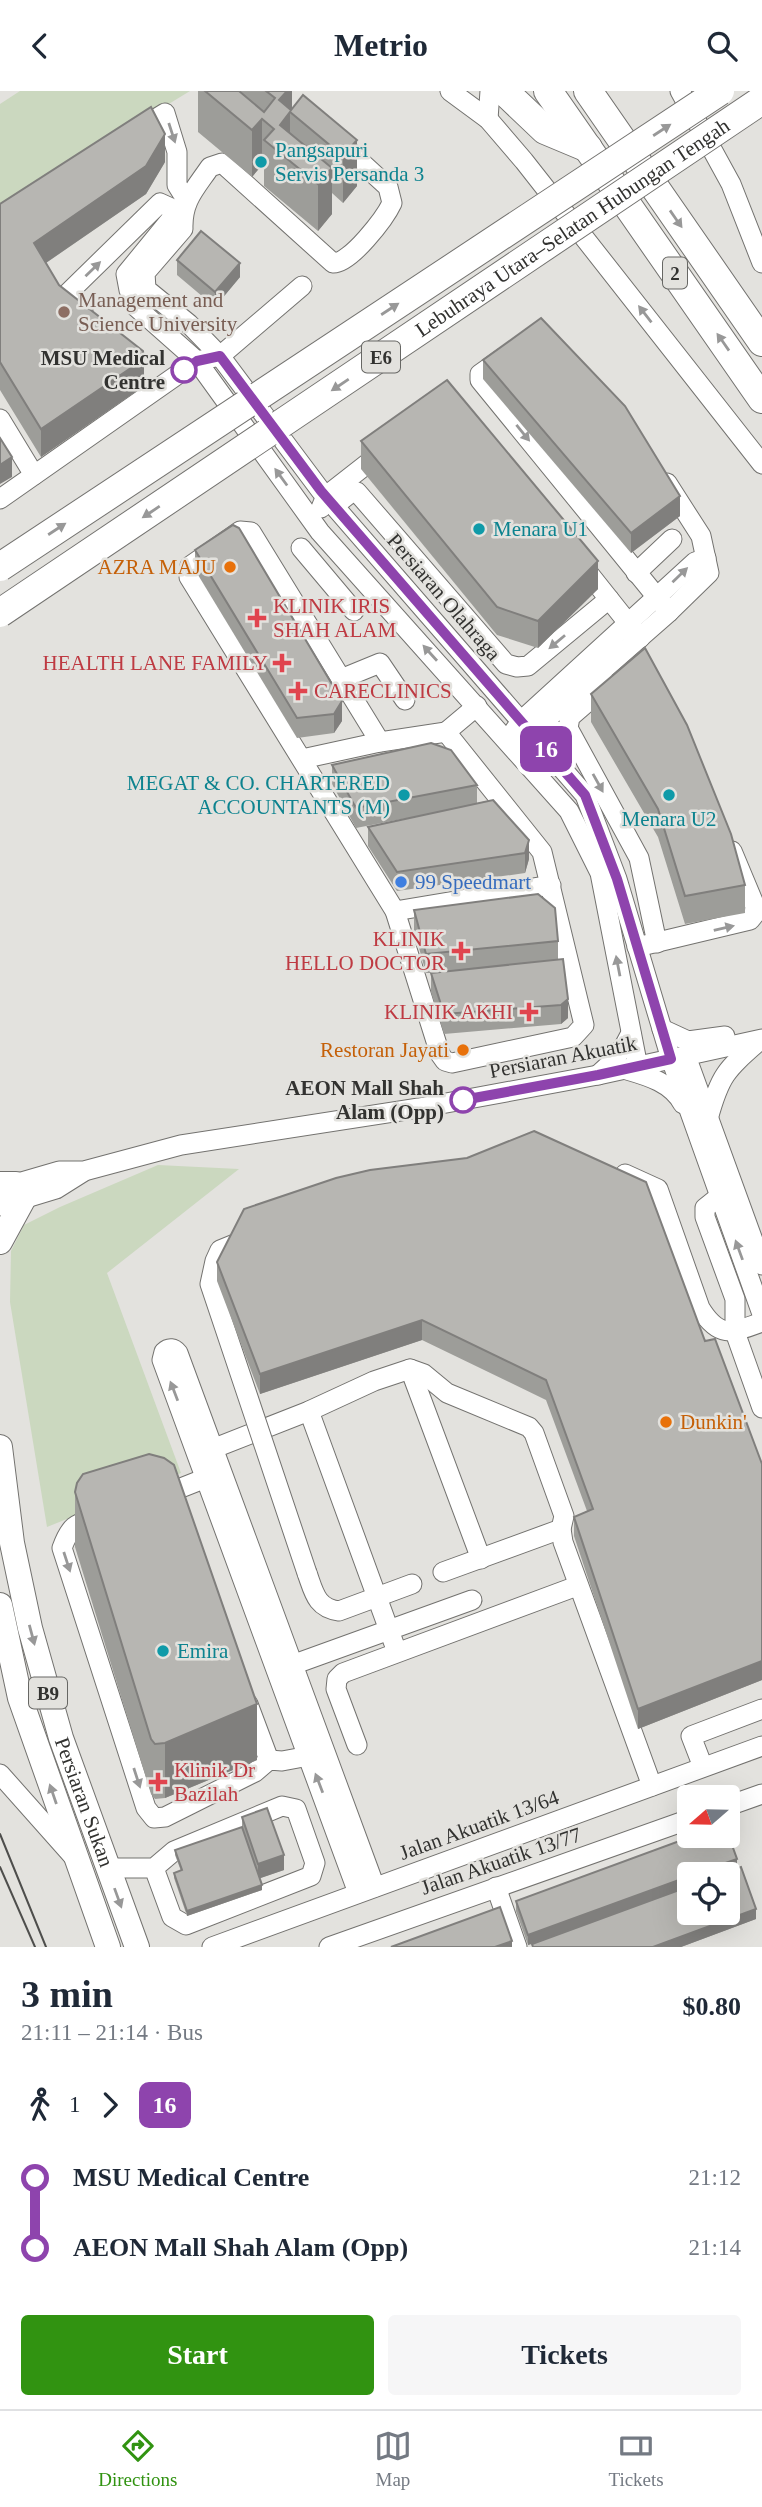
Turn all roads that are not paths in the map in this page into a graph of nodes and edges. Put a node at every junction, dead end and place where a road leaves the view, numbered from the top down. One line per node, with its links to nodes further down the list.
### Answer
1 (450, 91): 9 (street)
2 (490, 91): 9 (street)
3 (504, 91): 12 (highway)
4 (548, 91): 12 (highway, 2)
5 (680, 91): 14 (street)
6 (720, 91): 34 (highway, Lebuhraya Utara–Selatan Hubungan Tengah / E6, one-way to 6, bridge)
7 (592, 95): 17 (highway, 2, one-way to 17)
8 (762, 100): 38 (highway, Lebuhraya Utara–Selatan Hubungan Tengah / E6, one-way to 38, bridge)
9 (488, 119): 24 (street, one-way to 9)
10 (321, 126): 13 (street)
11 (117, 143): 13 (street, one-way to 13)
12 (588, 148): 21 (highway, 2, one-way to 12)
13 (185, 207): 16 (street, one-way to 13); 19 (street, Persiaran Olahraga); 20 (street)
14 (762, 263)
15 (302, 286): 19 (street)
16 (94, 322)
17 (762, 342)
18 (519, 346): 35 (street, one-way to 35)
19 (220, 356): 20 (street); 28 (street, Persiaran Olahraga)
20 (197, 361): 26 (street); 29 (street, one-way to 20)
21 (762, 399)
22 (0, 419): 26 (street)
23 (401, 437): 28 (street)
24 (762, 464)
25 (658, 470): 36 (street)
26 (34, 475): 27 (street)
27 (0, 499)
28 (330, 501): 29 (street); 39 (street, one-way to 28); 44 (street, Persiaran Olahraga)
29 (320, 532): 32 (street); 42 (street, one-way to 29)
30 (672, 539): 35 (street)
31 (566, 546): 39 (street)
32 (301, 548): 33 (street); 37 (street)
33 (272, 566): 40 (street); 48 (street)
34 (0, 567)
35 (636, 573): 36 (street)
36 (663, 605): 39 (street)
37 (354, 611)
38 (0, 613)
39 (627, 625): 43 (street); 44 (street); 57 (street, one-way to 57)
40 (341, 678): 41 (street); 47 (street)
41 (405, 700)
42 (477, 706): 45 (street); 46 (street)
43 (560, 706): 44 (street); 49 (street)
44 (527, 726): 46 (street); 49 (street, Persiaran Olahraga)
45 (446, 733): 47 (street); 50 (street)
46 (508, 741): 60 (street, one-way to 46)
47 (380, 742): 48 (street)
48 (302, 759): 54 (street)
49 (562, 767): 58 (street, Persiaran Olahraga)
50 (506, 806): 51 (street); 55 (street)
51 (480, 811)
52 (725, 834): 57 (street, one-way to 52)
53 (376, 835): 54 (street)
54 (350, 841): 56 (street)
55 (551, 885): 56 (street); 56 (street)
56 (395, 911)
57 (657, 943): 58 (street)
58 (637, 947): 59 (street, Persiaran Olahraga)
59 (662, 1029): 61 (street); 62 (street, Persiaran Olahraga)
60 (631, 1033): 63 (street); 64 (street)
61 (757, 1040): 62 (street, Persiaran Akuatik); 65 (street)
62 (679, 1058): 63 (street, Persiaran Akuatik); 65 (street)
63 (632, 1068): 64 (street, Persiaran Akuatik); 65 (street)
64 (598, 1075): 67 (street, Persiaran Akuatik)
65 (701, 1121): 68 (street); 72 (street)
66 (612, 1168): 75 (street)
67 (10, 1189): 69 (street, Persiaran Akuatik); 71 (main road)
68 (720, 1196): 73 (street, one-way to 68); 75 (street)
69 (0, 1206)
70 (262, 1234): 90 (street, bridge)
71 (0, 1242)
72 (762, 1265)
73 (762, 1314)
74 (762, 1322): 75 (street)
75 (735, 1332): 77 (street)
76 (410, 1369): 78 (street); 84 (street); 85 (street)
77 (762, 1408)
78 (309, 1411): 80 (street); 90 (street)
79 (0, 1447): 112 (main road, Persiaran Sukan / B9, one-way to 112)
80 (206, 1452): 81 (street, one-way to 80); 94 (street)
81 (206, 1478): 82 (street); 94 (street)
82 (144, 1501)
83 (119, 1509): 100 (street, one-way to 100)
84 (561, 1529): 85 (street); 88 (street)
85 (481, 1559): 86 (street)
86 (443, 1572)
87 (412, 1584): 90 (street)
88 (578, 1587): 93 (street); 103 (street)
89 (470, 1594): 92 (street)
90 (377, 1597): 92 (street)
91 (0, 1605): 111 (main road, Persiaran Sukan / B9, one-way to 91)
92 (387, 1624): 93 (street); 94 (street)
93 (397, 1652): 97 (street)
94 (282, 1662): 99 (street); 115 (street)
95 (241, 1684): 100 (street)
96 (762, 1710): 101 (street)
97 (357, 1745)
98 (762, 1746): 101 (street, Jalan Akuatik 13/64)
99 (309, 1756): 100 (street); 106 (street, one-way to 99)
100 (269, 1760)
101 (703, 1767): 103 (street, Jalan Akuatik 13/64)
102 (0, 1774): 111 (street)
103 (652, 1786): 115 (street, Jalan Akuatik 13/64)
104 (761, 1796): 105 (street)
105 (740, 1802)
106 (334, 1822): 109 (street); 115 (street)
107 (677, 1824): 114 (street, Jalan Akuatik 13/77)
108 (223, 1829): 109 (street); 110 (street); 113 (street)
109 (305, 1834): 116 (street)
110 (232, 1853)
111 (75, 1859): 118 (main road, Persiaran Sukan / B9)
112 (107, 1868): 113 (street); 118 (main road, Persiaran Sukan / B9, one-way to 118)
113 (154, 1868): 116 (street)
114 (496, 1887): 121 (street, Jalan Akuatik 13/77); 122 (street)
115 (367, 1890): 117 (street, Jalan Akuatik 13/64)
116 (247, 1894): 117 (street)
117 (259, 1930): 120 (street, Jalan Akuatik 13/64)
118 (118, 1940): 119 (main road)
119 (155, 1947)
120 (212, 1947)
121 (329, 1947)
122 (517, 1947)

